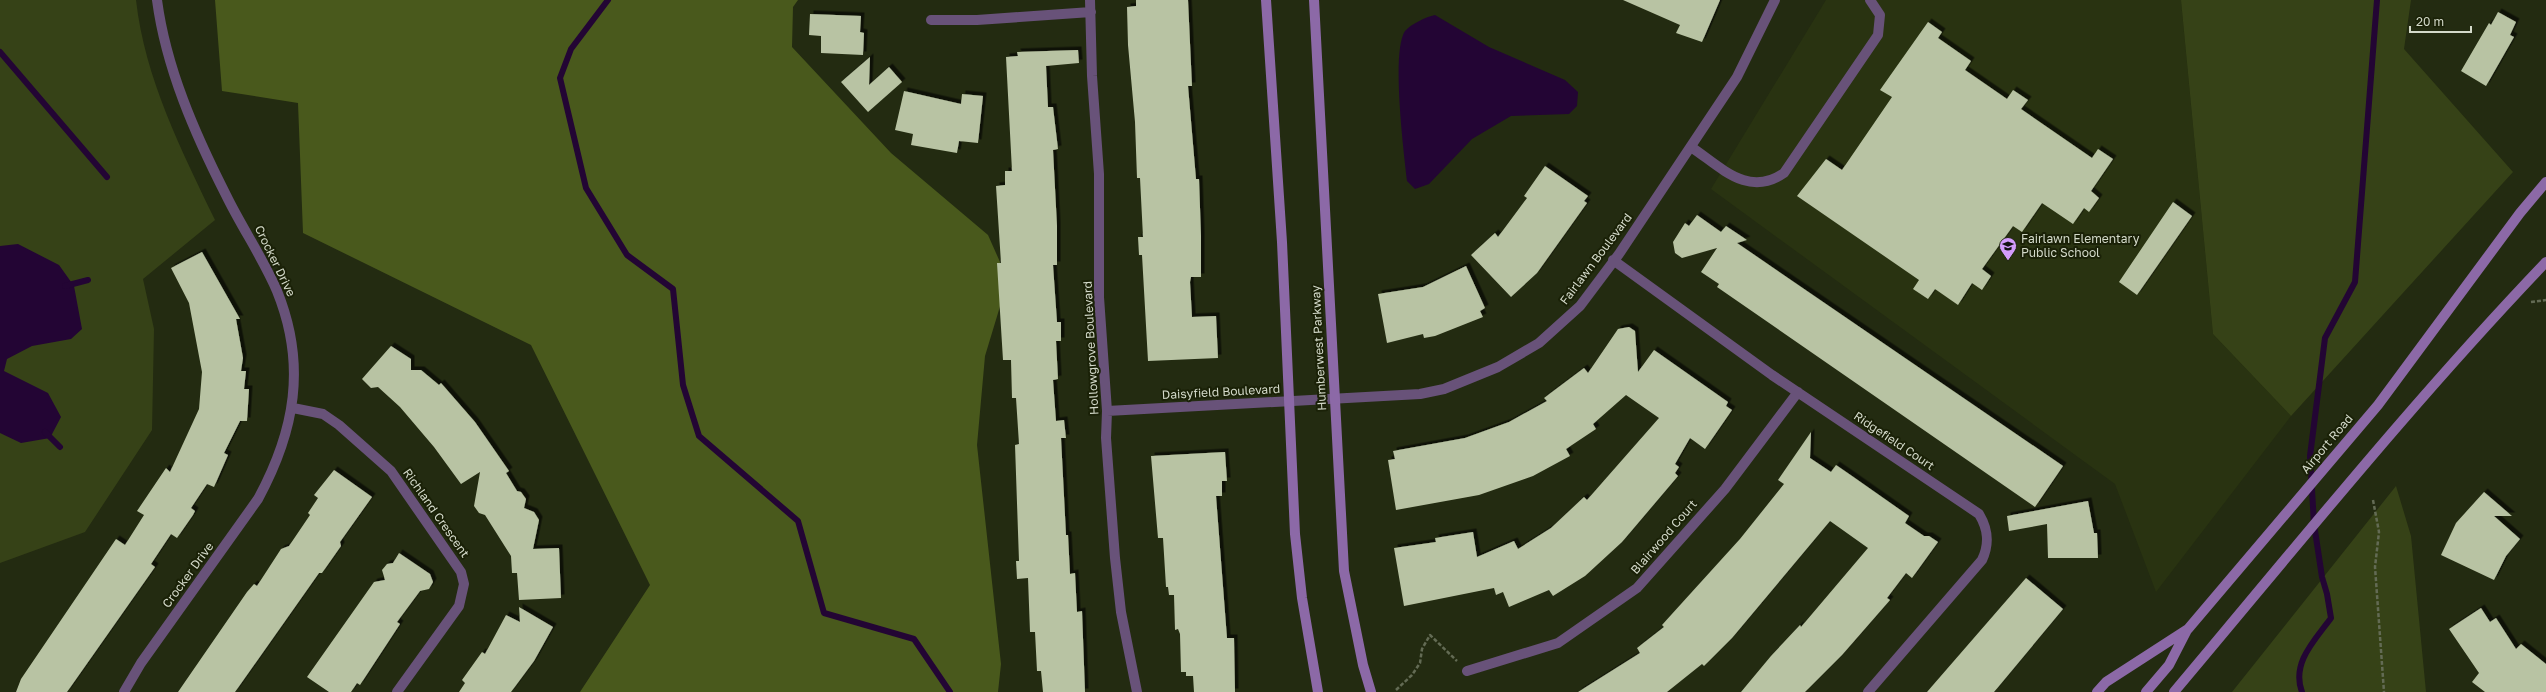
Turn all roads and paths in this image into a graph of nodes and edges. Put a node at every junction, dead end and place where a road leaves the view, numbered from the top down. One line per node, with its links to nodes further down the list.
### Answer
1 (157, 0): 16 (street, Crocker Drive)
2 (1090, 0): 7 (street, Hollowgrove Boulevard)
3 (1266, 0): 15 (main road)
4 (1314, 0): 14 (main road, Humberwest Parkway)
5 (1775, 0): 9 (street, Fairlawn Boulevard)
6 (1870, 0): 9 (street)
7 (1091, 12): 8 (street); 17 (street, Hollowgrove Boulevard)
8 (931, 20)
9 (1691, 147): 11 (street, Fairlawn Boulevard)
10 (2546, 182): 19 (main road, Airport Road)
11 (1613, 260): 13 (street, Ridgefield Court); 14 (street, Fairlawn Boulevard)
12 (2546, 262): 30 (main road)
13 (1798, 392): 20 (street, Blairwood Court); 27 (street, Ridgefield Court)
14 (1336, 400): 15 (street, Daisyfield Boulevard); 26 (main road, Humberwest Parkway)
15 (1290, 401): 17 (street, Daisyfield Boulevard); 25 (main road)
16 (293, 408): 22 (street, Crocker Drive); 23 (street, Richland Crescent)
17 (1107, 411): 24 (street, Hollowgrove Boulevard)
18 (2373, 500): 31 (path)
19 (2188, 628): 28 (main road, Airport Road); 29 (main road)
20 (1467, 671): 21 (path)
21 (1396, 690)
22 (124, 692)
23 (397, 692)
24 (1138, 692)
25 (1318, 692)
26 (1370, 692)
27 (1868, 692)
28 (2097, 692)
29 (2146, 692)
30 (2174, 692)
31 (2384, 692)

